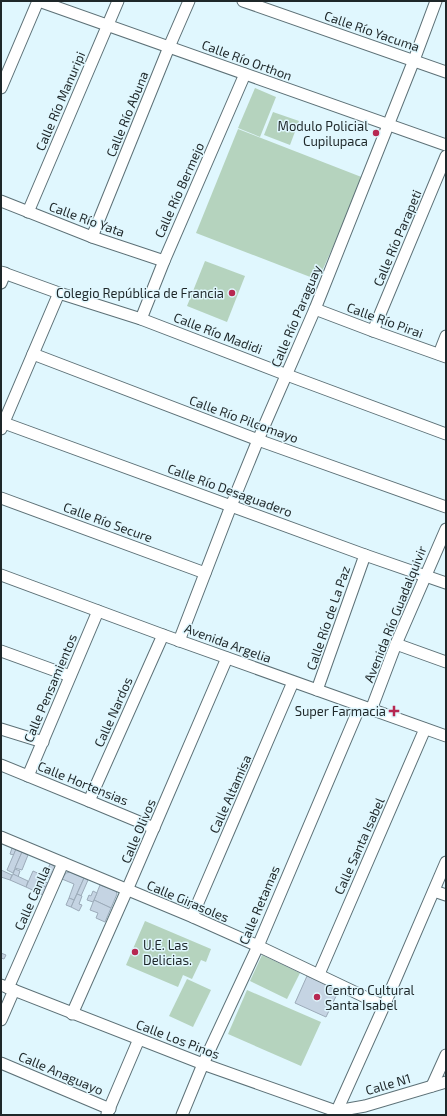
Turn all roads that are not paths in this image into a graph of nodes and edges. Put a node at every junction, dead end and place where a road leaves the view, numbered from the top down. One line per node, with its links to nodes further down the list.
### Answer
1 (39, 1): 6 (street, Calle Río Orthon); 11 (street)
2 (118, 1): 6 (street, Calle Río Manuripi)
3 (189, 1): 7 (street, Calle Río Abuna)
4 (243, 1): 8 (street, Calle Río Yacuma)
5 (436, 1): 8 (street, Calle Río Paraguay)
6 (108, 25): 7 (street, Calle Río Orthon); 16 (street, Calle Río Manuripi)
7 (169, 47): 10 (street, Calle Río Orthon); 17 (street, Calle Río Abuna)
8 (414, 60): 9 (street, Calle Río Yacuma); 12 (street, Calle Río Paraguay)
9 (446, 72)
10 (245, 74): 12 (street, Calle Río Orthon); 18 (street, Calle Río Bermejo)
11 (1, 88)
12 (389, 125): 13 (street, Calle Río Orthon); 21 (street, Calle Río Paraguay)
13 (446, 145)
14 (446, 156): 23 (street, Calle Río Parapeti)
15 (1, 201): 16 (street, Calle Río Yata)
16 (28, 212): 17 (street, Calle Río Yata)
17 (92, 237): 18 (street, Calle Río Yata)
18 (164, 261): 22 (street, Calle Río Bermejo)
19 (2, 276): 20 (street, Calle Río Madidi)
20 (59, 293): 22 (street, Calle Río Madidi); 25 (street)
21 (316, 309): 23 (street, Calle Río Pirai); 27 (street, Calle Río Paraguay)
22 (140, 318): 27 (street, Calle Río Madidi)
23 (373, 331): 26 (street, Calle Río Pirai)
24 (446, 336): 26 (street)
25 (33, 354): 28 (street); 30 (street, Calle Río Pilcomayo)
26 (442, 356)
27 (287, 374): 29 (street, Calle Río Madidi); 30 (street, Calle Río Paraguay)
28 (3, 426): 32 (street, Calle Río Desaguadero)
29 (446, 434)
30 (258, 440): 32 (street, Calle Río Paraguay); 33 (street, Calle Río Pilcomayo)
31 (1, 498): 36 (street, Calle Río Secure)
32 (231, 506): 35 (street, Calle Río Desaguadero); 36 (street, Calle Río Paraguay)
33 (446, 507)
34 (446, 529): 38 (street, Avenida Río Guadalquivir)
35 (365, 555): 38 (street, Calle Río Desaguadero); 49 (street, Calle Río de La Paz)
36 (205, 573): 42 (street, Calle Río Paraguay)
37 (1, 575): 40 (street, Avenida Argelia)
38 (426, 575): 39 (street, Calle Río Desaguadero); 43 (street, Avenida Río Guadalquivir)
39 (446, 583)
40 (98, 611): 41 (street, Avenida Argelia); 47 (street, Calle Pensamientos)
41 (163, 635): 42 (street, Avenida Argelia); 58 (street, Calle Nardos)
42 (179, 640): 45 (street, Avenida Argelia)
43 (396, 644): 46 (street); 51 (street, Avenida Río Guadalquivir)
44 (1, 651): 47 (street)
45 (227, 658): 48 (street, Avenida Argelia); 59 (street, Calle Olivos)
46 (446, 662)
47 (70, 676): 55 (street, Calle Pensamientos)
48 (294, 682): 49 (street, Avenida Argelia); 66 (street, Calle Altamisa)
49 (317, 690): 50 (street, Avenida Argelia)
50 (360, 706): 51 (street, Avenida Argelia); 67 (street, Calle Retamas)
51 (371, 710): 53 (street, Avenida Argelia)
52 (1, 729): 55 (street)
53 (426, 729): 54 (street, Avenida Argelia); 68 (street, Calle Santa Isabel)
54 (446, 736)
55 (43, 742): 57 (street, Calle Pensamientos)
56 (1, 765): 57 (street, Calle Hortensias)
57 (28, 776): 58 (street, Calle Hortensias)
58 (89, 801): 59 (street, Calle Hortensias)
59 (154, 828): 63 (street, Calle Olivos)
60 (1, 837): 62 (street, Calle Girasoles)
61 (446, 862): 64 (street)
62 (63, 863): 63 (street, Calle Girasoles); 69 (street, Calle Canlla)
63 (127, 890): 66 (street, Calle Girasoles); 71 (street, Calle Olivos)
64 (434, 891): 65 (street); 70 (street)
65 (446, 895)
66 (193, 917): 67 (street, Calle Girasoles)
67 (258, 946): 68 (street, Calle Girasoles); 76 (street, Calle Retamas)
68 (319, 974): 70 (street, Calle Girasoles)
69 (8, 988): 71 (street, Calle Los Pinos); 72 (street, Calle Canlla)
70 (384, 1006): 80 (street)
71 (72, 1014): 73 (street, Calle Los Pinos)
72 (1, 1020)
73 (139, 1039): 76 (street, Calle Los Pinos); 79 (street)
74 (446, 1055): 78 (street)
75 (1, 1062): 79 (street, Calle Anaguayo)
76 (203, 1064): 80 (street, Calle Los Pinos); 81 (street, Calle Retamas)
77 (446, 1082): 78 (street, Calle N1)
78 (432, 1086): 80 (street, Calle N1)
79 (108, 1112)
80 (336, 1113): 82 (street, Calle Los Pinos)
81 (182, 1115)
82 (347, 1115)

